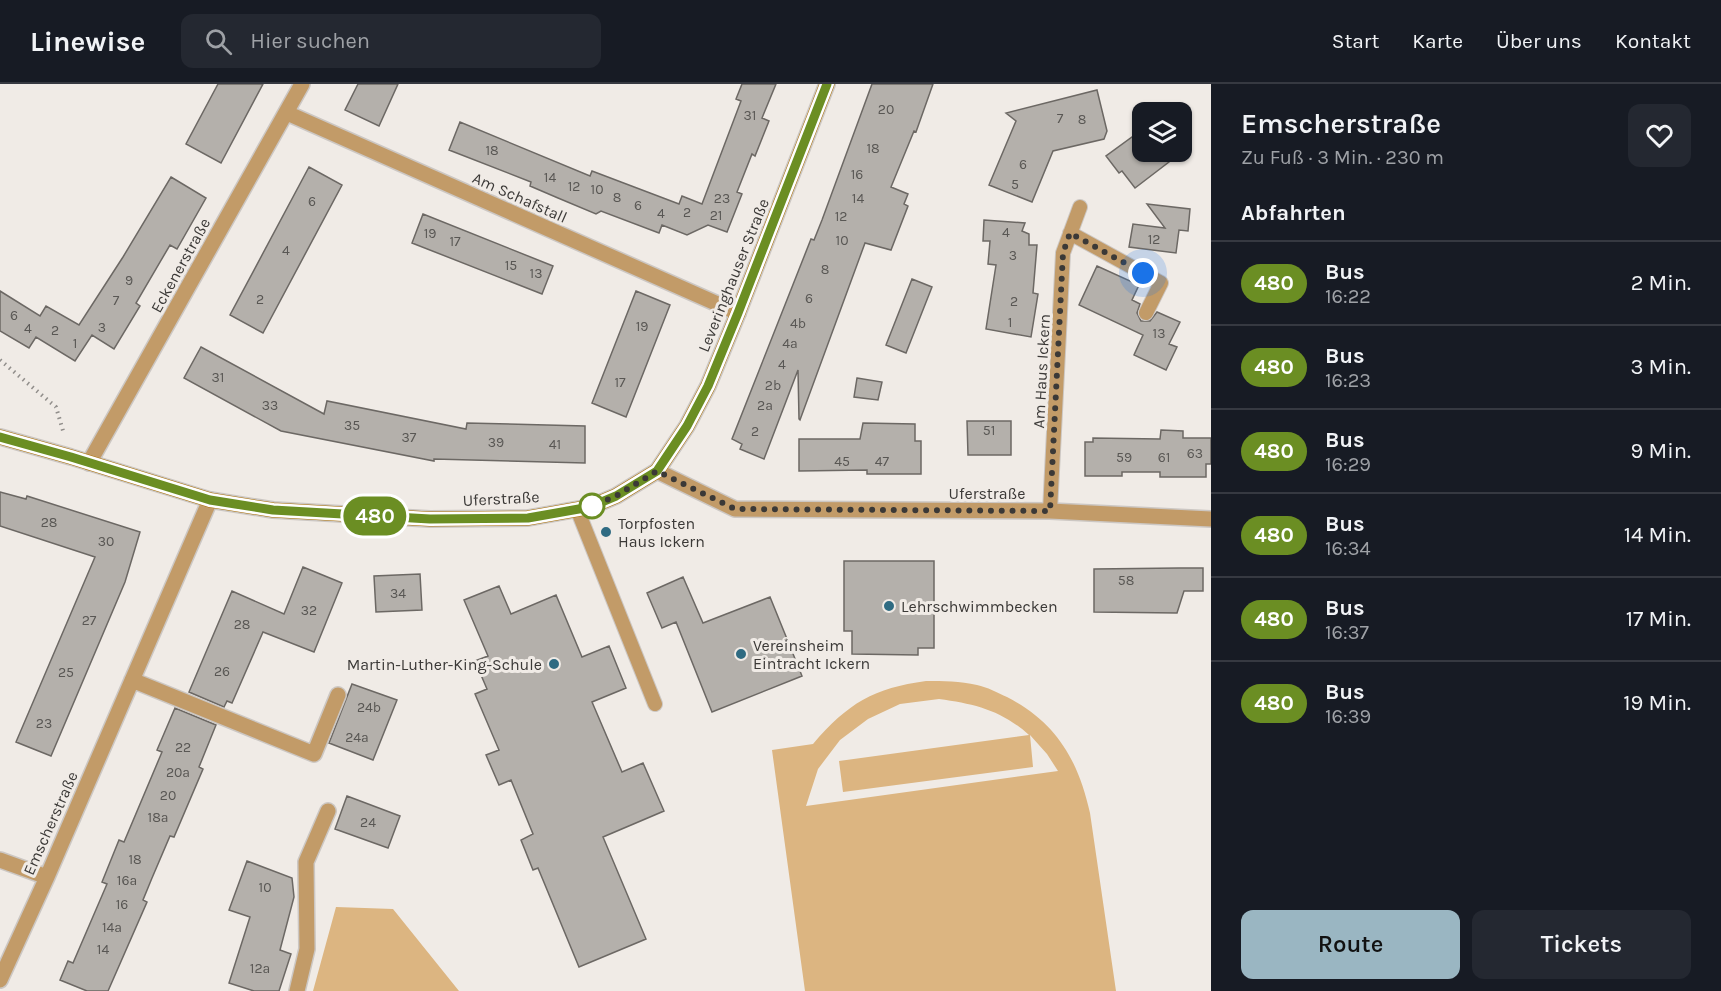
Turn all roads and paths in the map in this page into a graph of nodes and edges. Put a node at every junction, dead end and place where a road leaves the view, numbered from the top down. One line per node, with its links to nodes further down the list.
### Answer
1 (302, 84): 3 (street, Eckenerstraße)
2 (827, 84): 6 (main road, Leveringhauser Straße)
3 (287, 113): 6 (street, Am Schafstall); 11 (street, Eckenerstraße)
4 (1080, 207): 5 (lane, Am Haus Ickern)
5 (1070, 233): 7 (lane); 15 (lane, Am Haus Ickern)
6 (738, 313): 12 (main road, Leveringhauser Straße)
7 (1146, 314)
8 (0, 360): 10 (path)
9 (0, 437): 10 (main road, Uferstraße)
10 (71, 457): 11 (main road, Uferstraße)
11 (89, 463): 13 (main road, Uferstraße)
12 (657, 471): 14 (main road, Uferstraße); 15 (street, Uferstraße)
13 (210, 500): 14 (main road, Uferstraße); 17 (street, Emscherstraße)
14 (577, 509): 19 (lane)
15 (1050, 511): 16 (street, Uferstraße)
16 (1211, 519)
17 (132, 680): 18 (street); 22 (street, Emscherstraße)
18 (338, 695)
19 (655, 704)
20 (328, 811): 24 (street)
21 (0, 860): 22 (street)
22 (47, 877): 23 (street, Emscherstraße)
23 (0, 980)
24 (297, 991)

